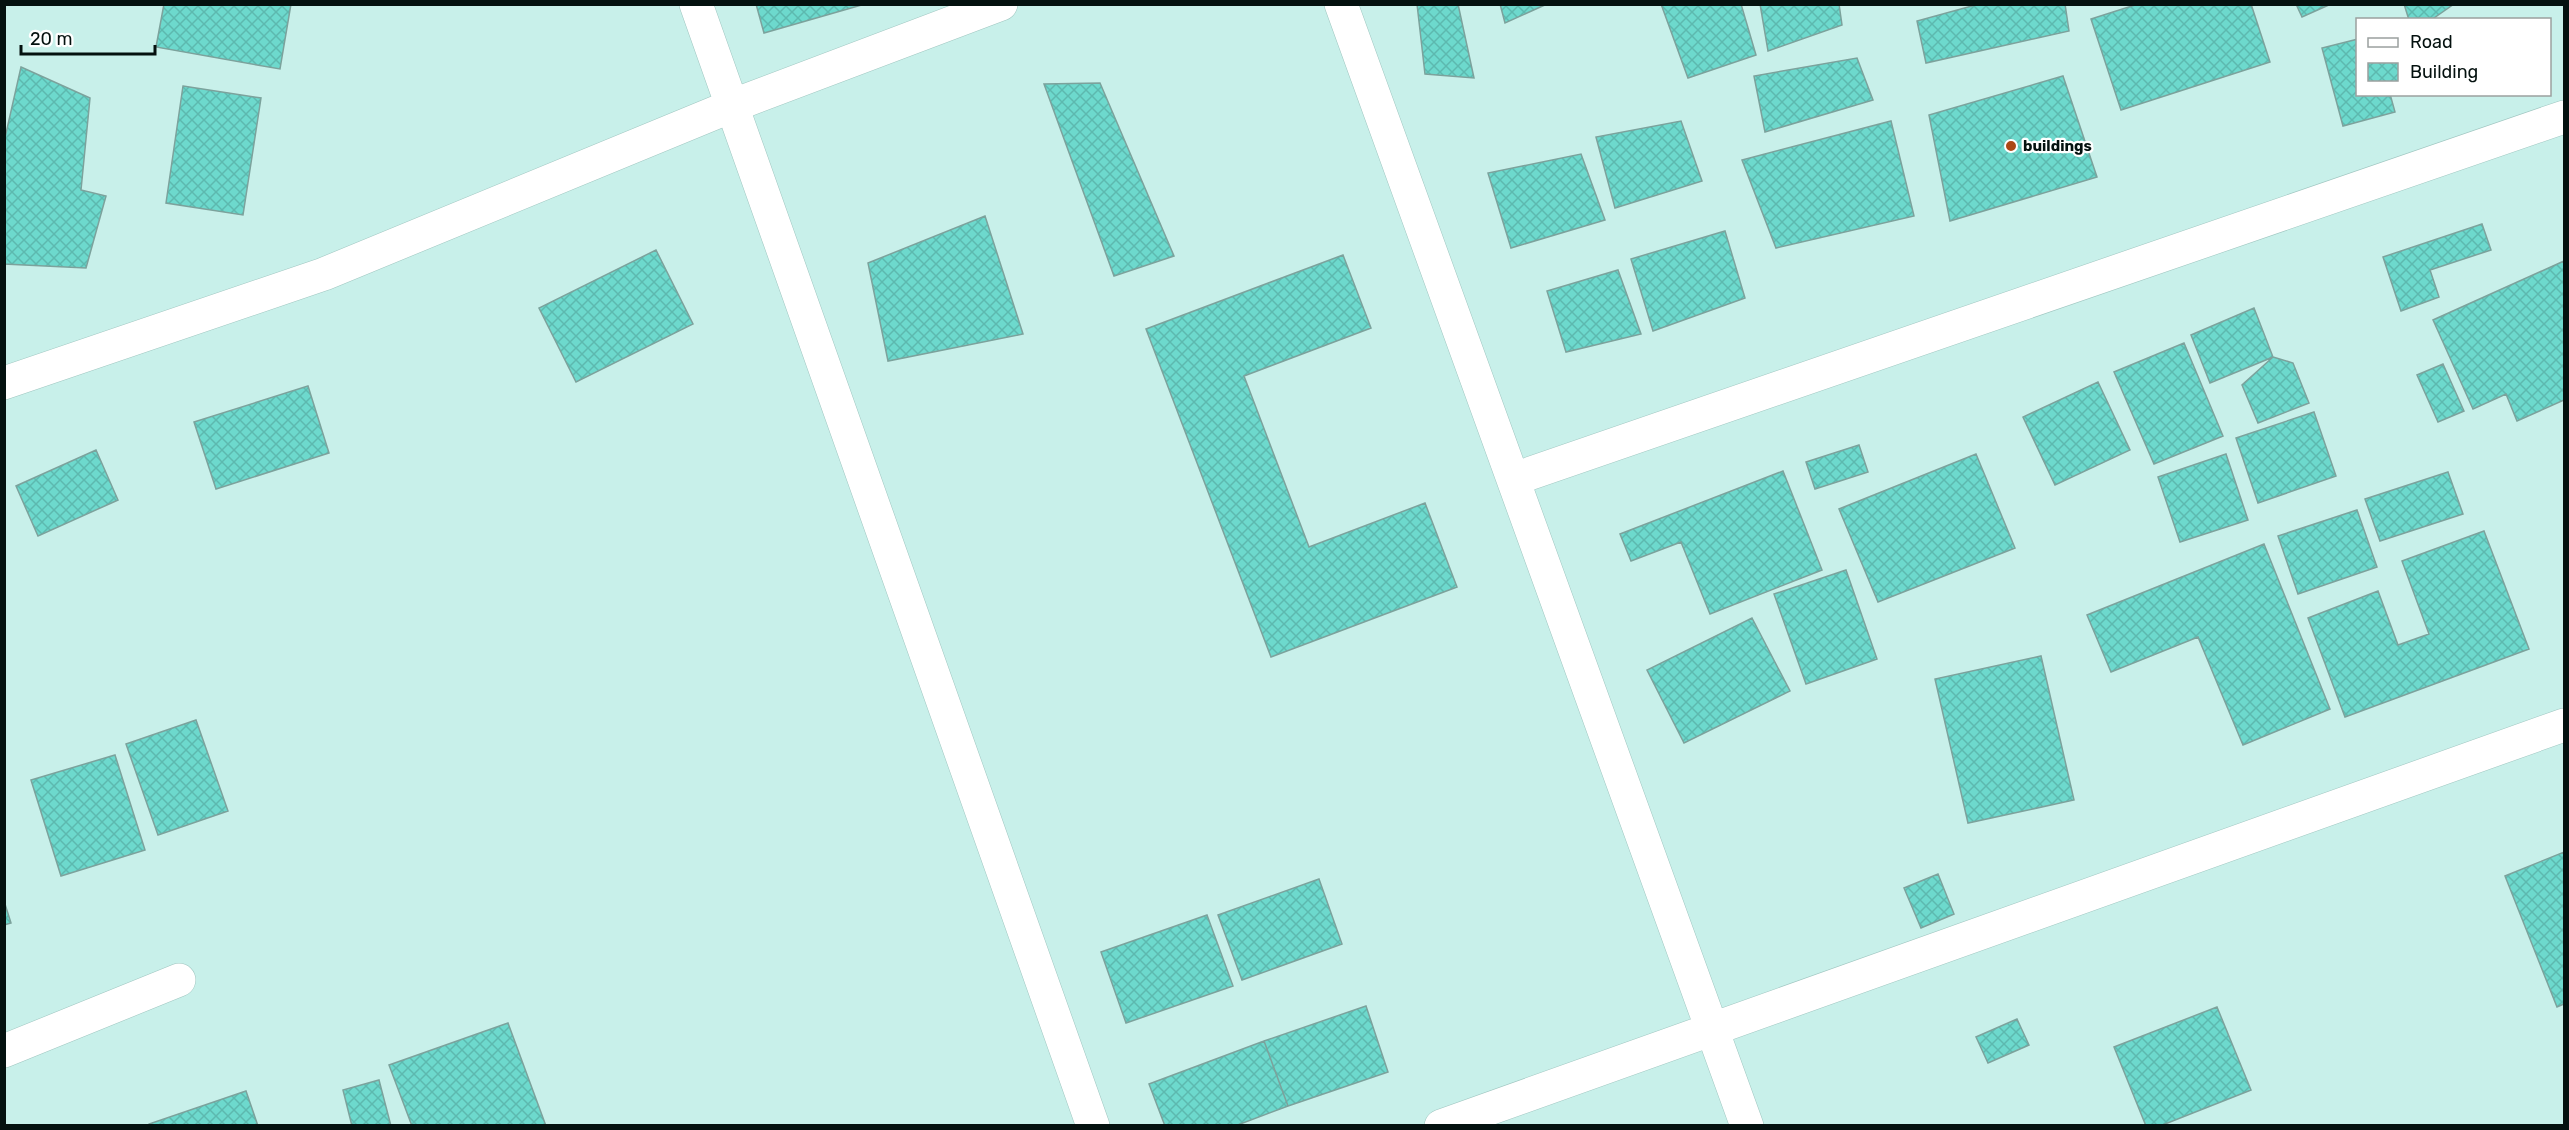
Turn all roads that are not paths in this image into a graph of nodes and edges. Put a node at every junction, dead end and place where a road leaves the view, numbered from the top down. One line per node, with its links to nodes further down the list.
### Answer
1 (696, 4): 4 (street)
2 (1001, 4): 4 (street)
3 (1341, 4): 7 (street)
4 (734, 105): 6 (street); 12 (street)
5 (2565, 117): 7 (street)
6 (4, 383)
7 (1514, 479): 10 (street)
8 (2565, 725): 10 (street)
9 (178, 980): 11 (street)
10 (1713, 1028): 13 (street); 14 (street)
11 (4, 1050)
12 (1093, 1125)
13 (1441, 1125)
14 (1747, 1125)

